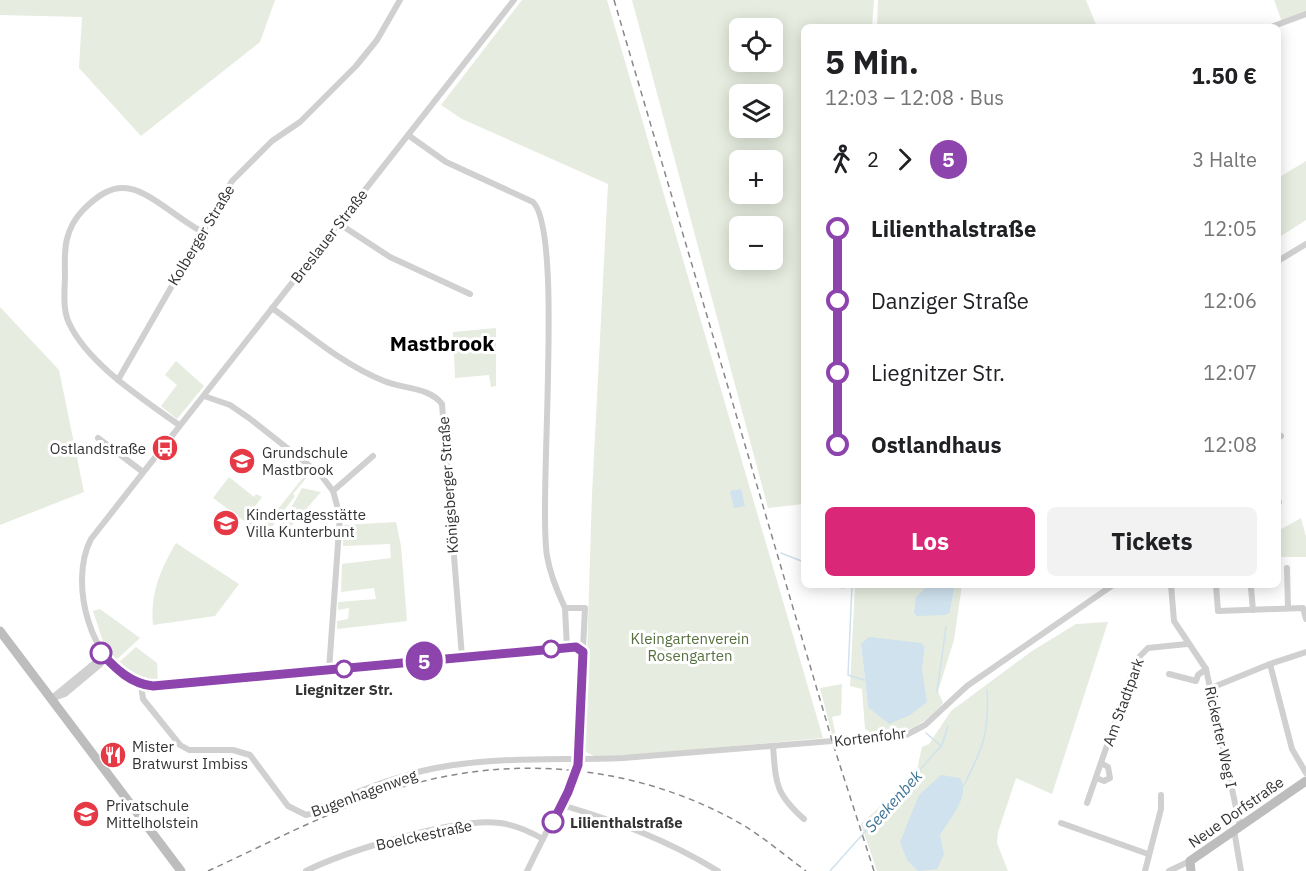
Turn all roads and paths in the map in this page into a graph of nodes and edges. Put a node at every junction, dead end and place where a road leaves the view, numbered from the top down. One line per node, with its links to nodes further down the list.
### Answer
1 (390, 0): 3 (street)
2 (514, 0): 6 (street, Breslauer Straße)
3 (398, 3): 8 (street, Kolberger Straße)
4 (1306, 14): 5 (street)
5 (1279, 24)
6 (408, 135): 7 (street, Breslauer Straße); 25 (street)
7 (338, 223): 11 (street); 12 (street, Breslauer Straße)
8 (201, 231): 13 (street, Kolberger Straße); 13 (street)
9 (1306, 244): 10 (street)
10 (1281, 259)
11 (470, 294)
12 (272, 308): 14 (street, Breslauer Straße); 35 (street, Königsberger Straße)
13 (118, 380): 15 (street)
14 (204, 396): 15 (street, Breslauer Straße); 19 (street)
15 (179, 425): 18 (street, Breslauer Straße)
16 (98, 438): 18 (street)
17 (373, 456): 19 (street)
18 (143, 472): 34 (street)
19 (333, 491): 38 (street)
20 (1287, 568): 26 (street)
21 (1109, 588): 43 (street, Kortenfohr)
22 (1171, 588): 30 (street, Rickerter Weg I)
23 (1216, 588): 27 (street)
24 (1251, 588): 27 (street)
25 (565, 608): 31 (street); 32 (street)
26 (1288, 608): 27 (street); 28 (street)
27 (1253, 610)
28 (1306, 619)
29 (0, 631): 42 (main road)
30 (1187, 644): 37 (street, Rickerter Weg I); 45 (street, Am Stadtpark)
31 (567, 648): 32 (street); 35 (street)
32 (583, 652): 44 (street)
33 (1306, 652): 36 (street)
34 (104, 656): 40 (street); 42 (street)
35 (462, 657): 38 (street)
36 (1270, 664): 41 (street); 46 (street)
37 (1206, 669): 39 (street); 41 (street, Rickerter Weg I)
38 (329, 670): 40 (street)
39 (1168, 674)
40 (141, 685): 44 (street, Bugenhagenweg)
41 (1211, 688): 54 (street, Rickerter Weg I)
42 (51, 699): 58 (main road)
43 (773, 746): 44 (street, Kortenfohr); 52 (street)
44 (579, 760): 51 (street)
45 (1101, 763): 47 (street, Am Stadtpark); 47 (street, Am Stadtpark)
46 (1306, 773)
47 (1096, 778): 50 (street, Am Stadtpark)
48 (1306, 781): 54 (main road, Neue Dorfstraße)
49 (1161, 795): 56 (street)
50 (1088, 803)
51 (562, 805): 55 (street); 61 (street)
52 (804, 819)
53 (1061, 823): 56 (street)
54 (1237, 828): 57 (main road, Neue Dorfstraße); 64 (street, Rickerter Weg I)
55 (543, 839): 59 (street, Boelckestraße); 60 (street)
56 (1149, 854): 62 (street)
57 (1191, 866): 63 (street)
58 (181, 871)
59 (306, 871)
60 (526, 871)
61 (718, 871)
62 (1145, 871)
63 (1169, 871)
64 (1241, 871)

